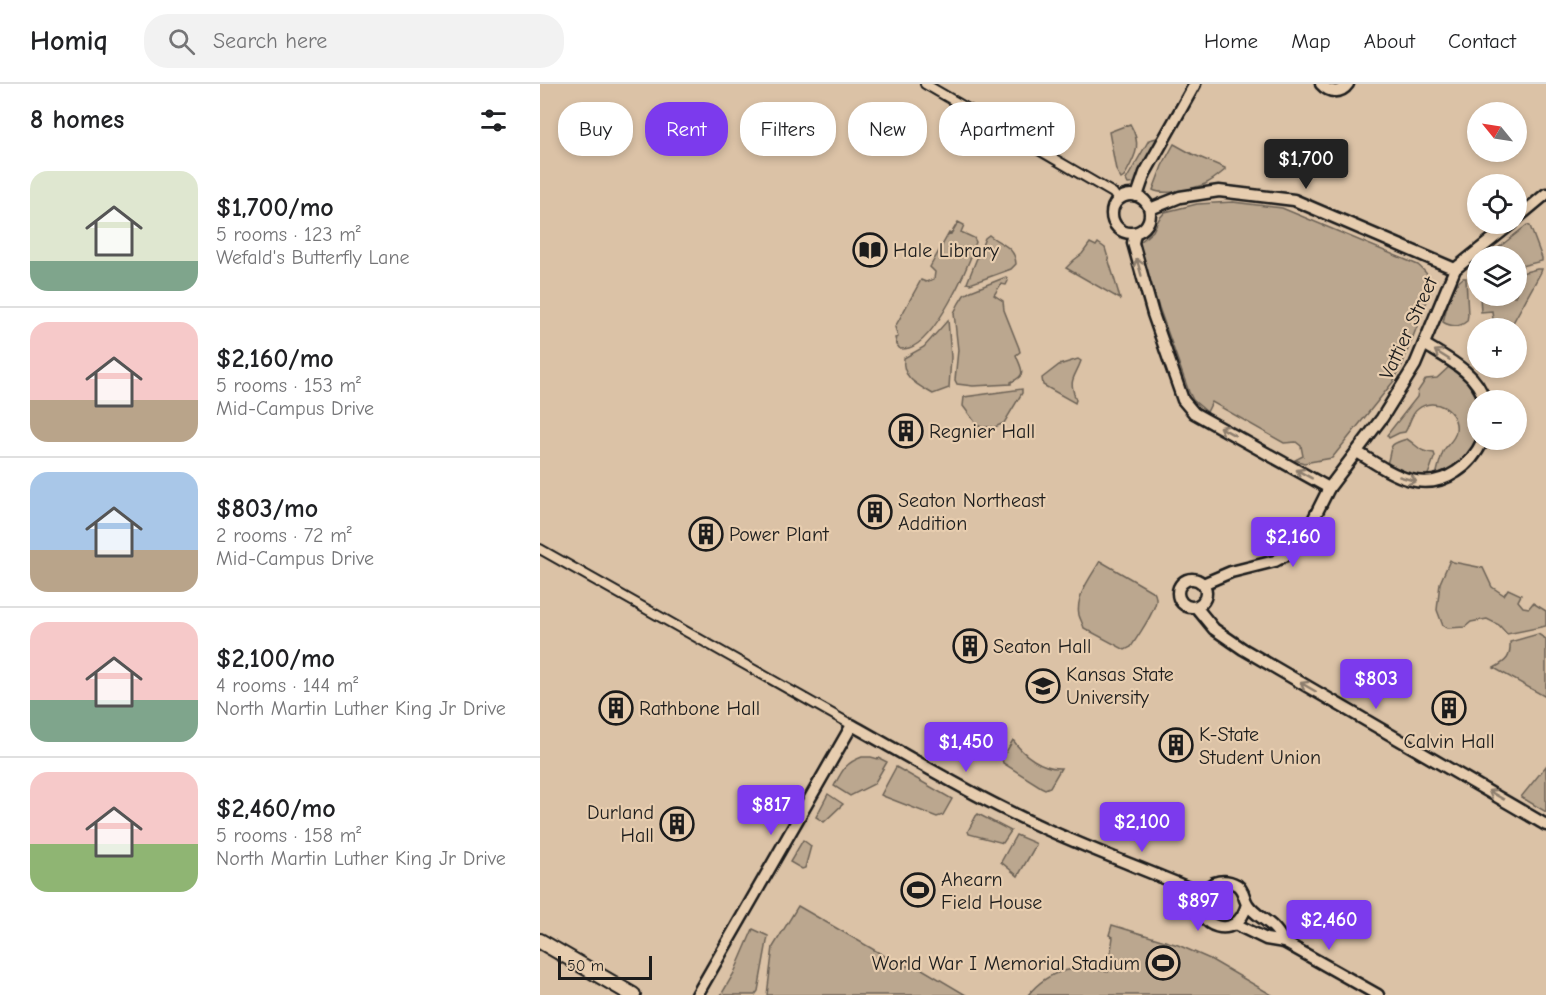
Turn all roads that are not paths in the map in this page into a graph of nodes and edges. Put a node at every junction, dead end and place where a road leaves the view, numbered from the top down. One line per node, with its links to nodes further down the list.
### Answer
1 (925, 84): 7 (street)
2 (1195, 84): 6 (street)
3 (1321, 84): 4 (street)
4 (1348, 84)
5 (1546, 194): 9 (street)
6 (1137, 196): 7 (street); 8 (street)
7 (1118, 200): 10 (street)
8 (1150, 209): 10 (street); 12 (street)
9 (1527, 210)
10 (1135, 233): 17 (street, one-way to 10)
11 (1499, 234): 12 (street, Vattier Street)
12 (1455, 269): 13 (street, Vattier Street)
13 (1424, 344): 14 (street, one-way to 13); 16 (street, Vattier Street)
14 (1480, 390)
15 (1478, 450): 16 (street, one-way to 15)
16 (1357, 452): 17 (street, Vattier Street)
17 (1329, 488): 19 (street, Vattier Street)
18 (540, 549): 21 (street)
19 (1203, 584): 20 (street); 20 (street)
20 (1196, 607): 22 (street, one-way to 20)
21 (852, 725): 23 (street); 29 (street)
22 (1546, 825)
23 (1203, 894): 24 (street); 25 (street)
24 (1246, 910): 25 (street); 27 (street)
25 (1235, 924): 27 (street)
26 (540, 941): 28 (street)
27 (1284, 942): 30 (street)
28 (633, 995)
29 (697, 995)
30 (1378, 995)

